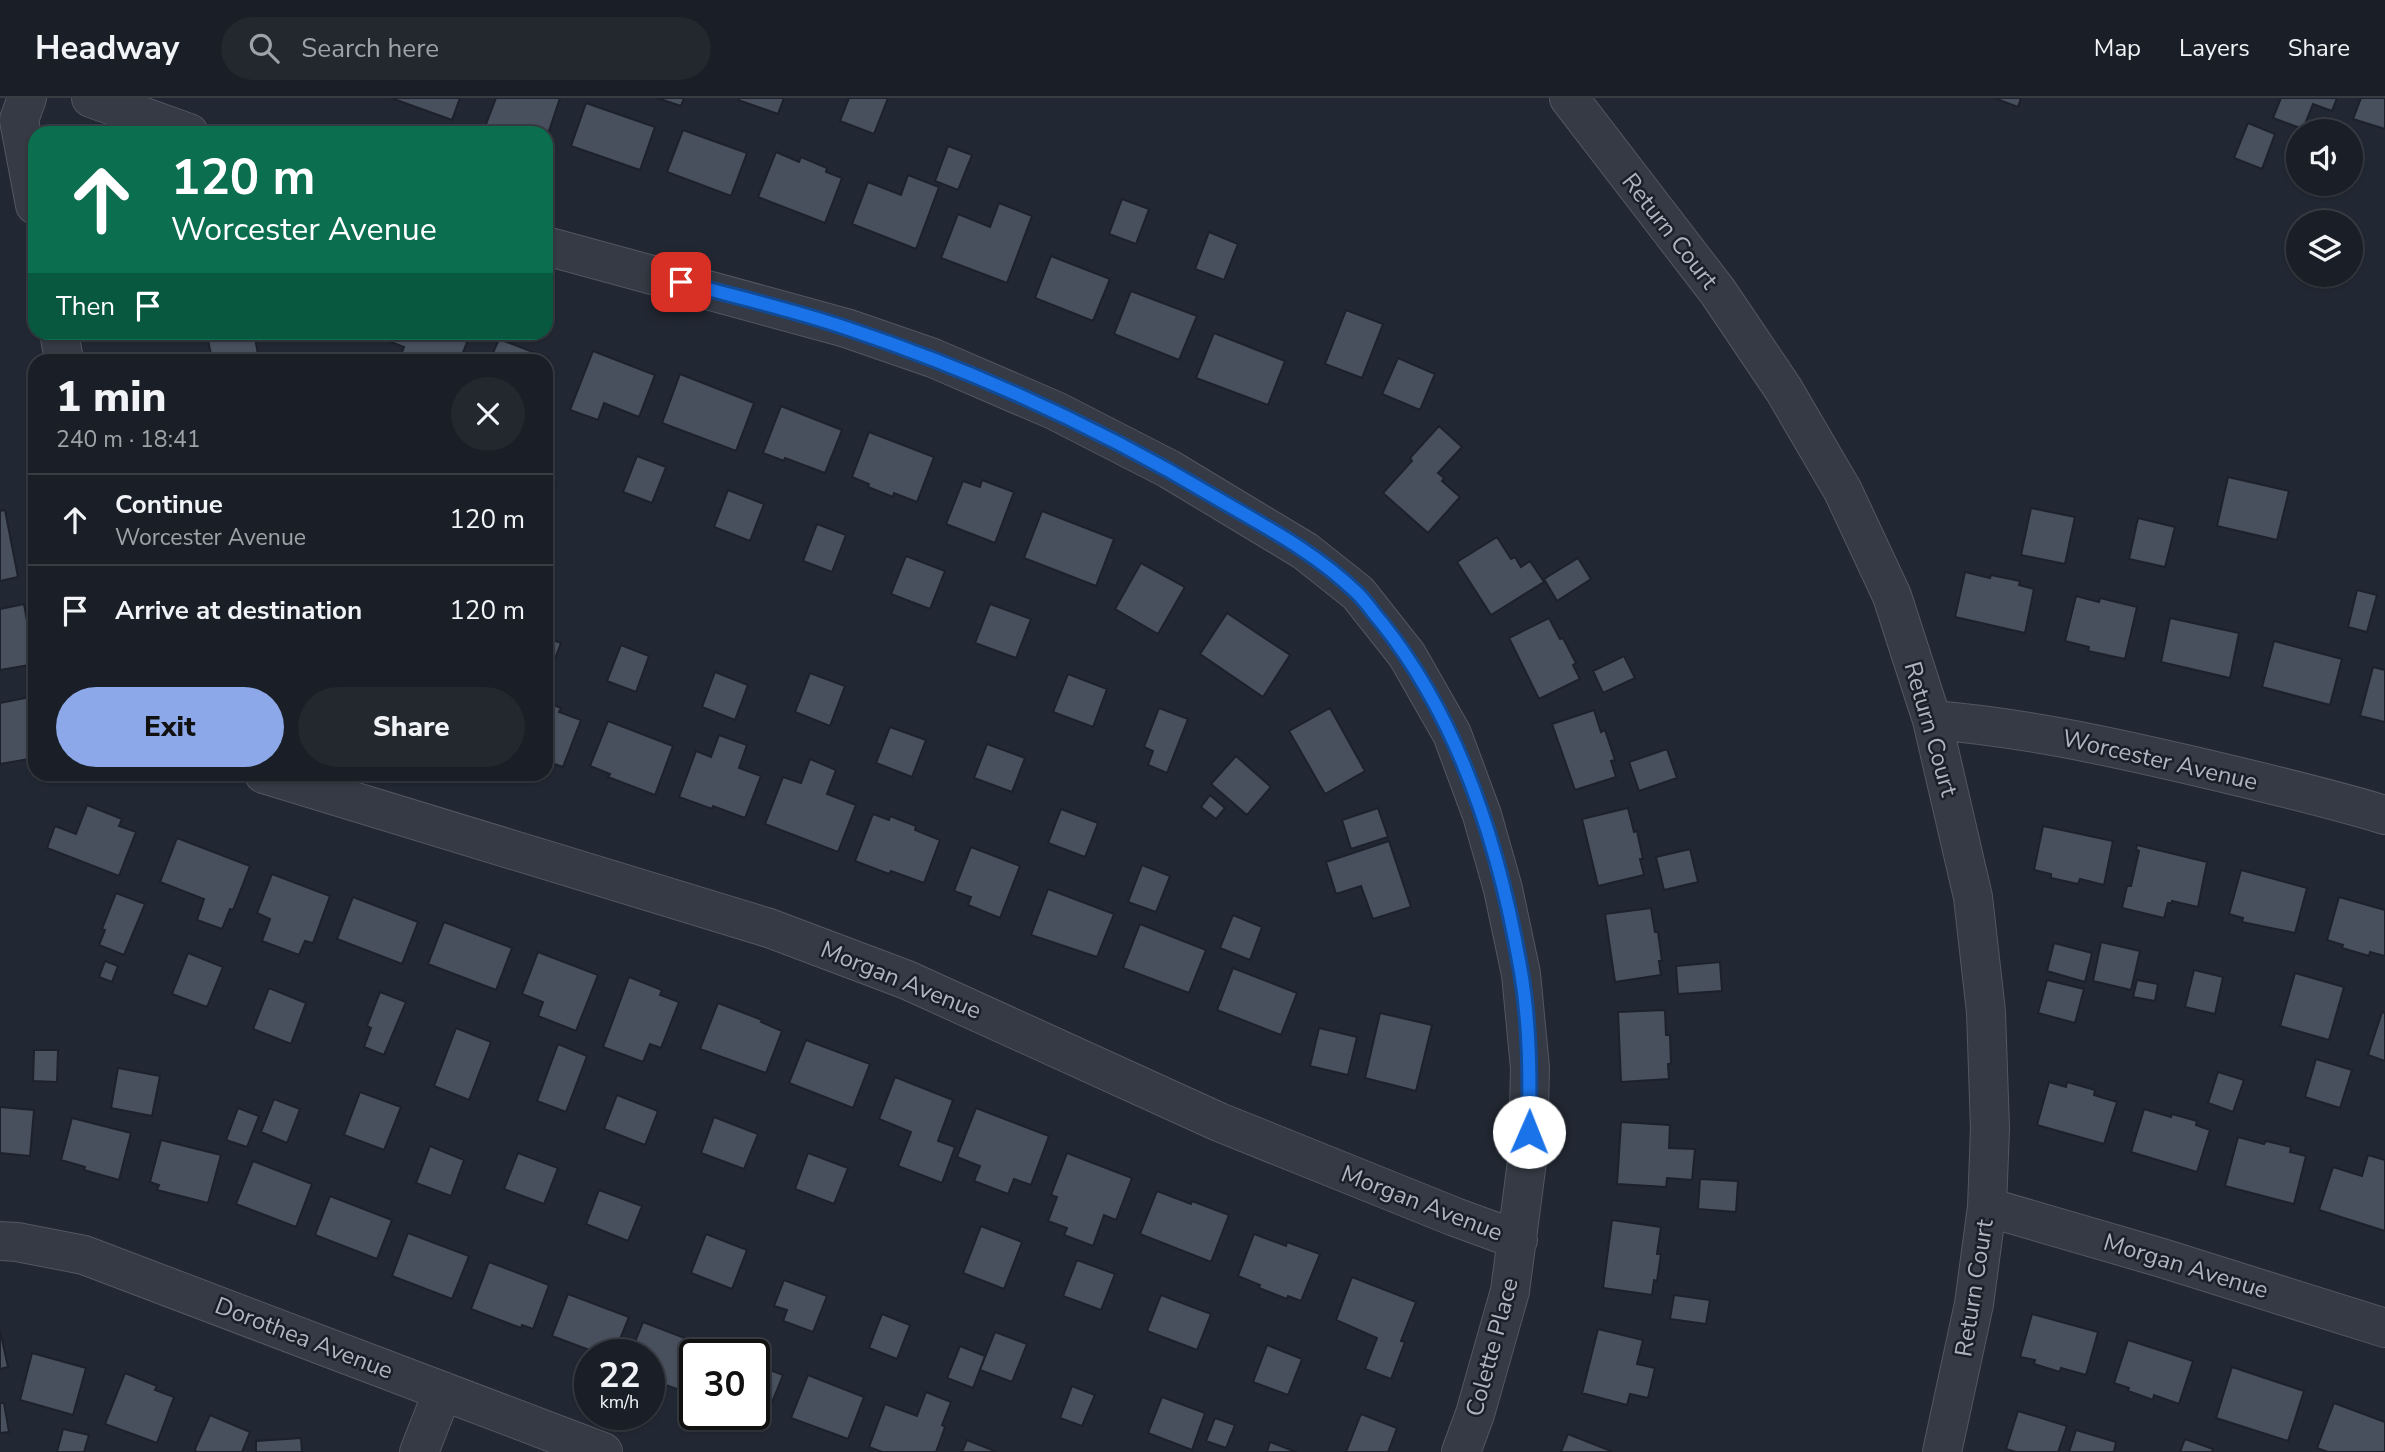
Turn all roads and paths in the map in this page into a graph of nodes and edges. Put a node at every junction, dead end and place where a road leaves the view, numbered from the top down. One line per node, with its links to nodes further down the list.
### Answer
1 (27, 98): 5 (street)
2 (92, 98): 4 (street)
3 (1569, 98): 7 (street, Return Court)
4 (170, 126)
5 (28, 168)
6 (553, 248): 11 (street, Colette Place)
7 (1932, 720): 9 (street, Worcester Avenue); 10 (street, Return Court)
8 (287, 781): 11 (street, Morgan Avenue)
9 (2385, 815)
10 (1987, 1207): 13 (street, Morgan Avenue); 18 (street, Return Court)
11 (1518, 1240): 17 (street, Colette Place)
12 (0, 1241): 14 (street, Dorothea Avenue)
13 (2385, 1328)
14 (443, 1391): 15 (street); 16 (street, Dorothea Avenue)
15 (419, 1452)
16 (603, 1452)
17 (1461, 1452)
18 (1942, 1452)

